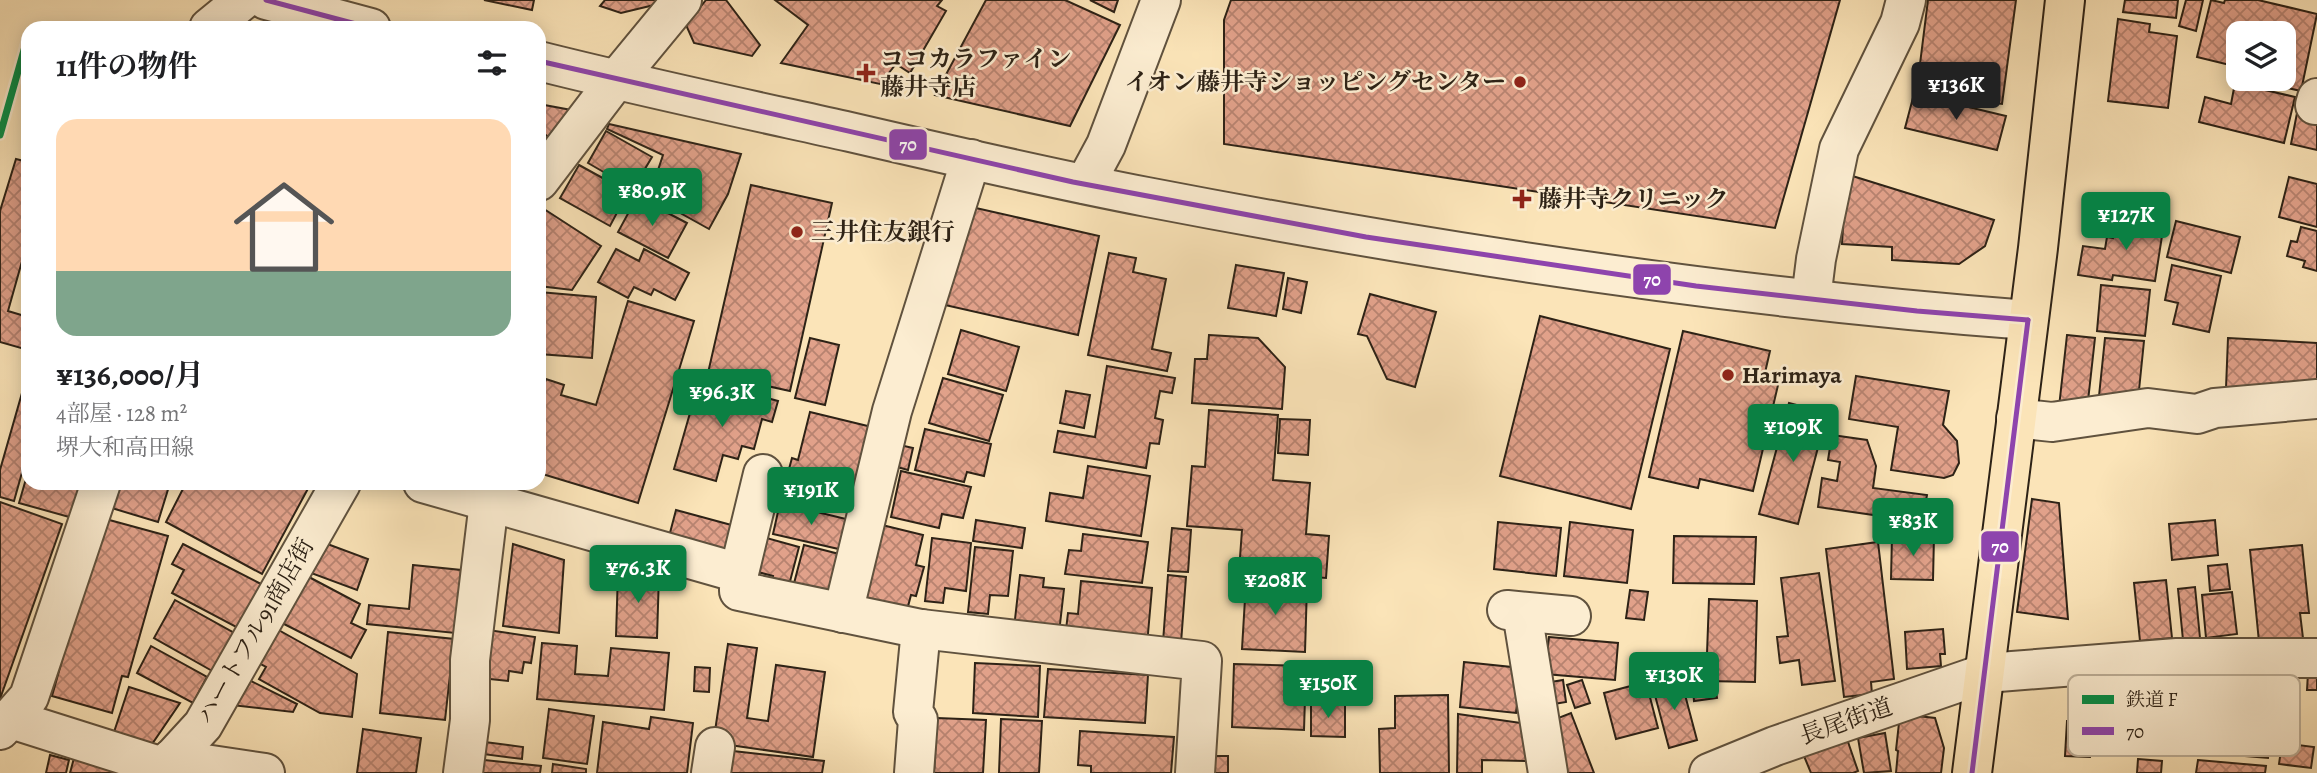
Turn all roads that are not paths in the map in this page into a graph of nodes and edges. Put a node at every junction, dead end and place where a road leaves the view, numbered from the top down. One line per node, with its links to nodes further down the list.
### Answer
1 (243, 0): 7 (street)
2 (266, 0): 8 (street)
3 (682, 0): 10 (street)
4 (1161, 0): 13 (street)
5 (1906, 0): 14 (street)
6 (2065, 0): 15 (main road)
7 (218, 21)
8 (345, 21)
9 (546, 63): 10 (street)
10 (616, 80): 11 (street); 12 (street)
11 (971, 159): 13 (street); 24 (street)
12 (546, 172)
13 (1085, 184): 14 (street)
14 (1811, 299): 15 (street)
15 (2028, 320): 17 (main road)
16 (2317, 399): 17 (street)
17 (2016, 418): 28 (main road)
18 (763, 474): 23 (street)
19 (99, 490): 29 (street)
20 (337, 490): 30 (street, ハートフル91商店街)
21 (447, 490): 22 (street)
22 (489, 502): 23 (street); 32 (street)
23 (739, 573): 24 (street)
24 (843, 612): 26 (street)
25 (1571, 617): 35 (street)
26 (922, 629): 33 (street); 34 (street)
27 (2317, 658): 28 (street, 長尾街道)
28 (1986, 673): 36 (street, 長尾街道); 37 (main road)
29 (6, 725): 30 (street)
30 (164, 766): 31 (street)
31 (265, 773)
32 (463, 773)
33 (914, 773)
34 (1195, 773)
35 (1548, 773)
36 (1709, 773)
37 (1972, 773)

